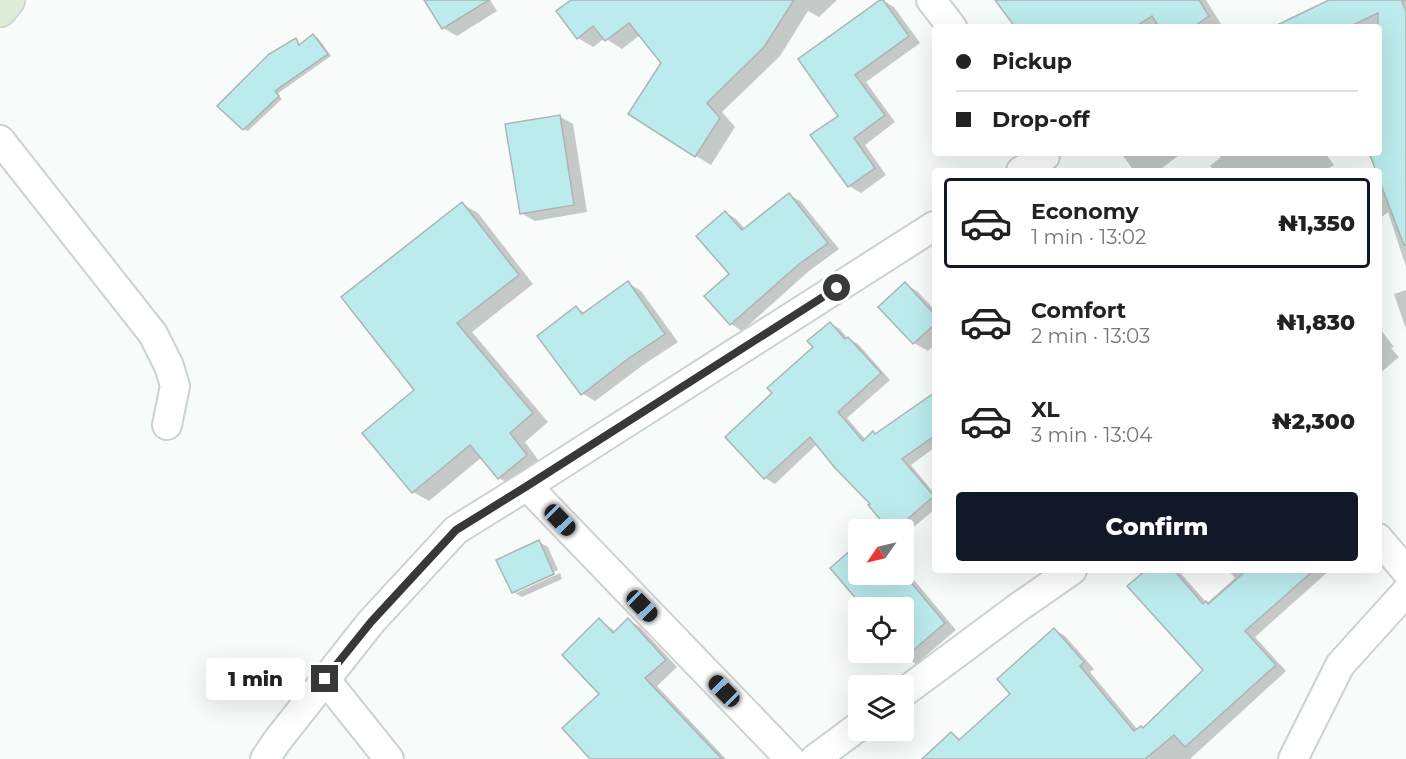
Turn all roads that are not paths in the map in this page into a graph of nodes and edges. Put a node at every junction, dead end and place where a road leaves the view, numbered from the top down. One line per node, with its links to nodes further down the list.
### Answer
1 (8, 0): 2 (street)
2 (0, 10)
3 (0, 140): 7 (street)
4 (1050, 160): 5 (street)
5 (1029, 168)
6 (932, 227): 8 (street)
7 (167, 425)
8 (527, 486): 13 (street); 18 (street)
9 (1382, 543): 10 (street)
10 (1406, 571)
11 (1068, 573): 14 (street)
12 (1406, 592): 20 (street)
13 (325, 679): 16 (street); 17 (street)
14 (914, 685)
15 (848, 734): 19 (street)
16 (265, 759)
17 (389, 759)
18 (790, 759)
19 (815, 759)
20 (1293, 759)

